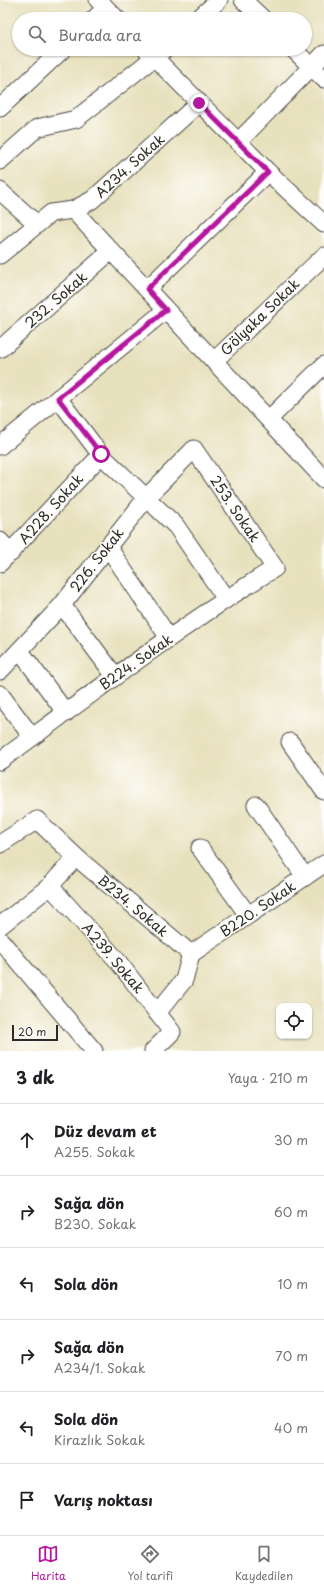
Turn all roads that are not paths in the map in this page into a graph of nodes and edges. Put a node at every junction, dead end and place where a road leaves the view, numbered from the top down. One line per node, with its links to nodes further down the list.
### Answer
1 (219, 0): 3 (street)
2 (243, 0): 4 (street)
3 (206, 12)
4 (256, 12)
5 (324, 54): 10 (street)
6 (55, 56): 13 (street)
7 (151, 56): 15 (street)
8 (159, 56): 12 (street)
9 (300, 56): 10 (street)
10 (311, 66): 11 (street); 14 (street)
11 (324, 79)
12 (199, 103): 14 (street); 18 (street, A234. Sokak)
13 (0, 108)
14 (238, 142): 16 (street)
15 (0, 161)
16 (268, 172): 20 (street); 24 (street)
17 (0, 191): 19 (street)
18 (73, 210): 19 (street, A234. Sokak); 21 (street)
19 (37, 224): 22 (street)
20 (324, 224)
21 (111, 251): 24 (street); 26 (street, 232. Sokak)
22 (0, 255)
23 (324, 256): 27 (street, Gölyaka Sokak)
24 (147, 289): 25 (street)
25 (166, 310): 27 (street); 29 (street)
26 (0, 349)
27 (214, 360): 30 (street)
28 (324, 365): 30 (street)
29 (58, 398): 31 (street); 33 (street)
30 (269, 419): 34 (street)
31 (0, 446)
32 (194, 449): 35 (street, 226. Sokak); 38 (street, 253. Sokak)
33 (101, 454): 35 (street); 37 (street, A228. Sokak)
34 (324, 479)
35 (147, 497): 36 (street, 226. Sokak); 39 (street)
36 (108, 547): 40 (street, 226. Sokak); 41 (street)
37 (4, 553)
38 (275, 568): 39 (street, B224. Sokak)
39 (226, 599): 41 (street, B224. Sokak)
40 (62, 605): 42 (street, 226. Sokak); 44 (street)
41 (169, 638): 44 (street, B224. Sokak)
42 (20, 651): 43 (street, 226. Sokak); 46 (street)
43 (0, 671)
44 (115, 676): 46 (street, B224. Sokak)
45 (0, 694): 47 (street)
46 (66, 713): 47 (street, B224. Sokak)
47 (32, 737): 49 (street, B224. Sokak)
48 (290, 742): 50 (street)
49 (0, 761)
50 (324, 791)
51 (256, 805): 56 (street)
52 (0, 844): 54 (street, B234. Sokak)
53 (200, 848): 58 (street)
54 (76, 858): 57 (street); 61 (street, B234. Sokak)
55 (324, 864): 56 (street, B220. Sokak)
56 (305, 877): 58 (street, B220. Sokak)
57 (50, 886): 59 (street); 62 (street, A239. Sokak)
58 (248, 916): 61 (street, B220. Sokak)
59 (0, 926)
60 (0, 940): 63 (street)
61 (191, 954): 62 (street)
62 (157, 1013): 64 (street, A239. Sokak)
63 (94, 1051)
64 (153, 1051)

